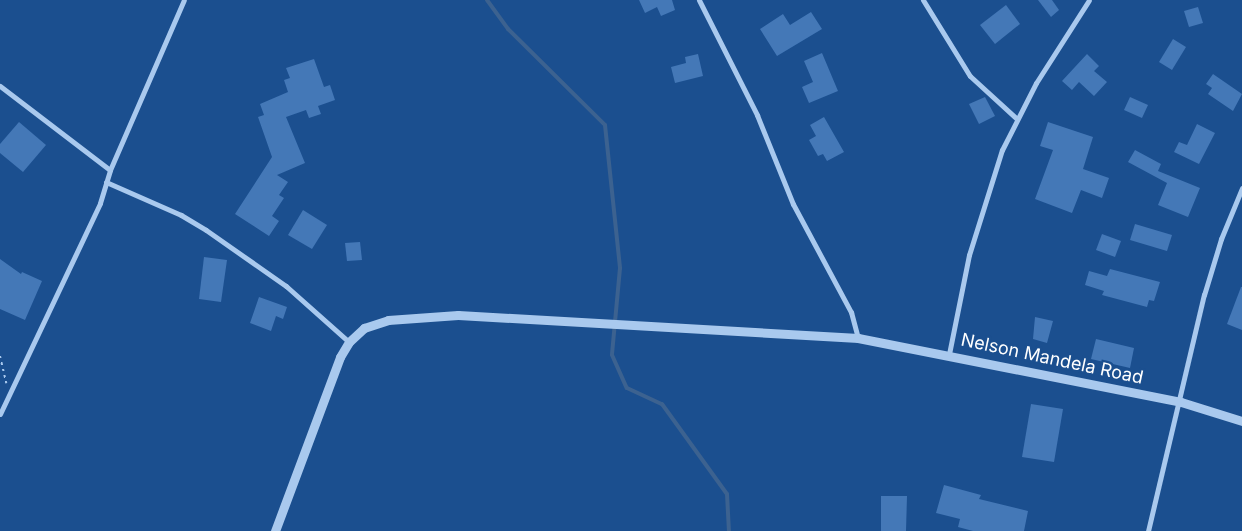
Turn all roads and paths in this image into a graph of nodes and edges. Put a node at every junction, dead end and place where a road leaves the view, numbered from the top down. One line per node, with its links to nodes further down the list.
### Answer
1 (184, 0): 7 (street)
2 (699, 0): 10 (street)
3 (923, 0): 6 (street)
4 (1088, 0): 6 (street, Nelson Mandela Road)
5 (0, 86): 7 (street)
6 (1016, 118): 12 (street, Nelson Mandela Road)
7 (110, 170): 8 (street)
8 (106, 182): 11 (street); 14 (street)
9 (1242, 188): 15 (street)
10 (858, 338): 11 (street); 12 (street)
11 (349, 342): 18 (street)
12 (949, 354): 15 (street, Nelson Mandela Road)
13 (0, 356): 14 (path)
14 (8, 397): 16 (street)
15 (1181, 402): 17 (street, Nelson Mandela Road); 19 (street)
16 (0, 414)
17 (1242, 421)
18 (275, 531)
19 (1148, 531)

